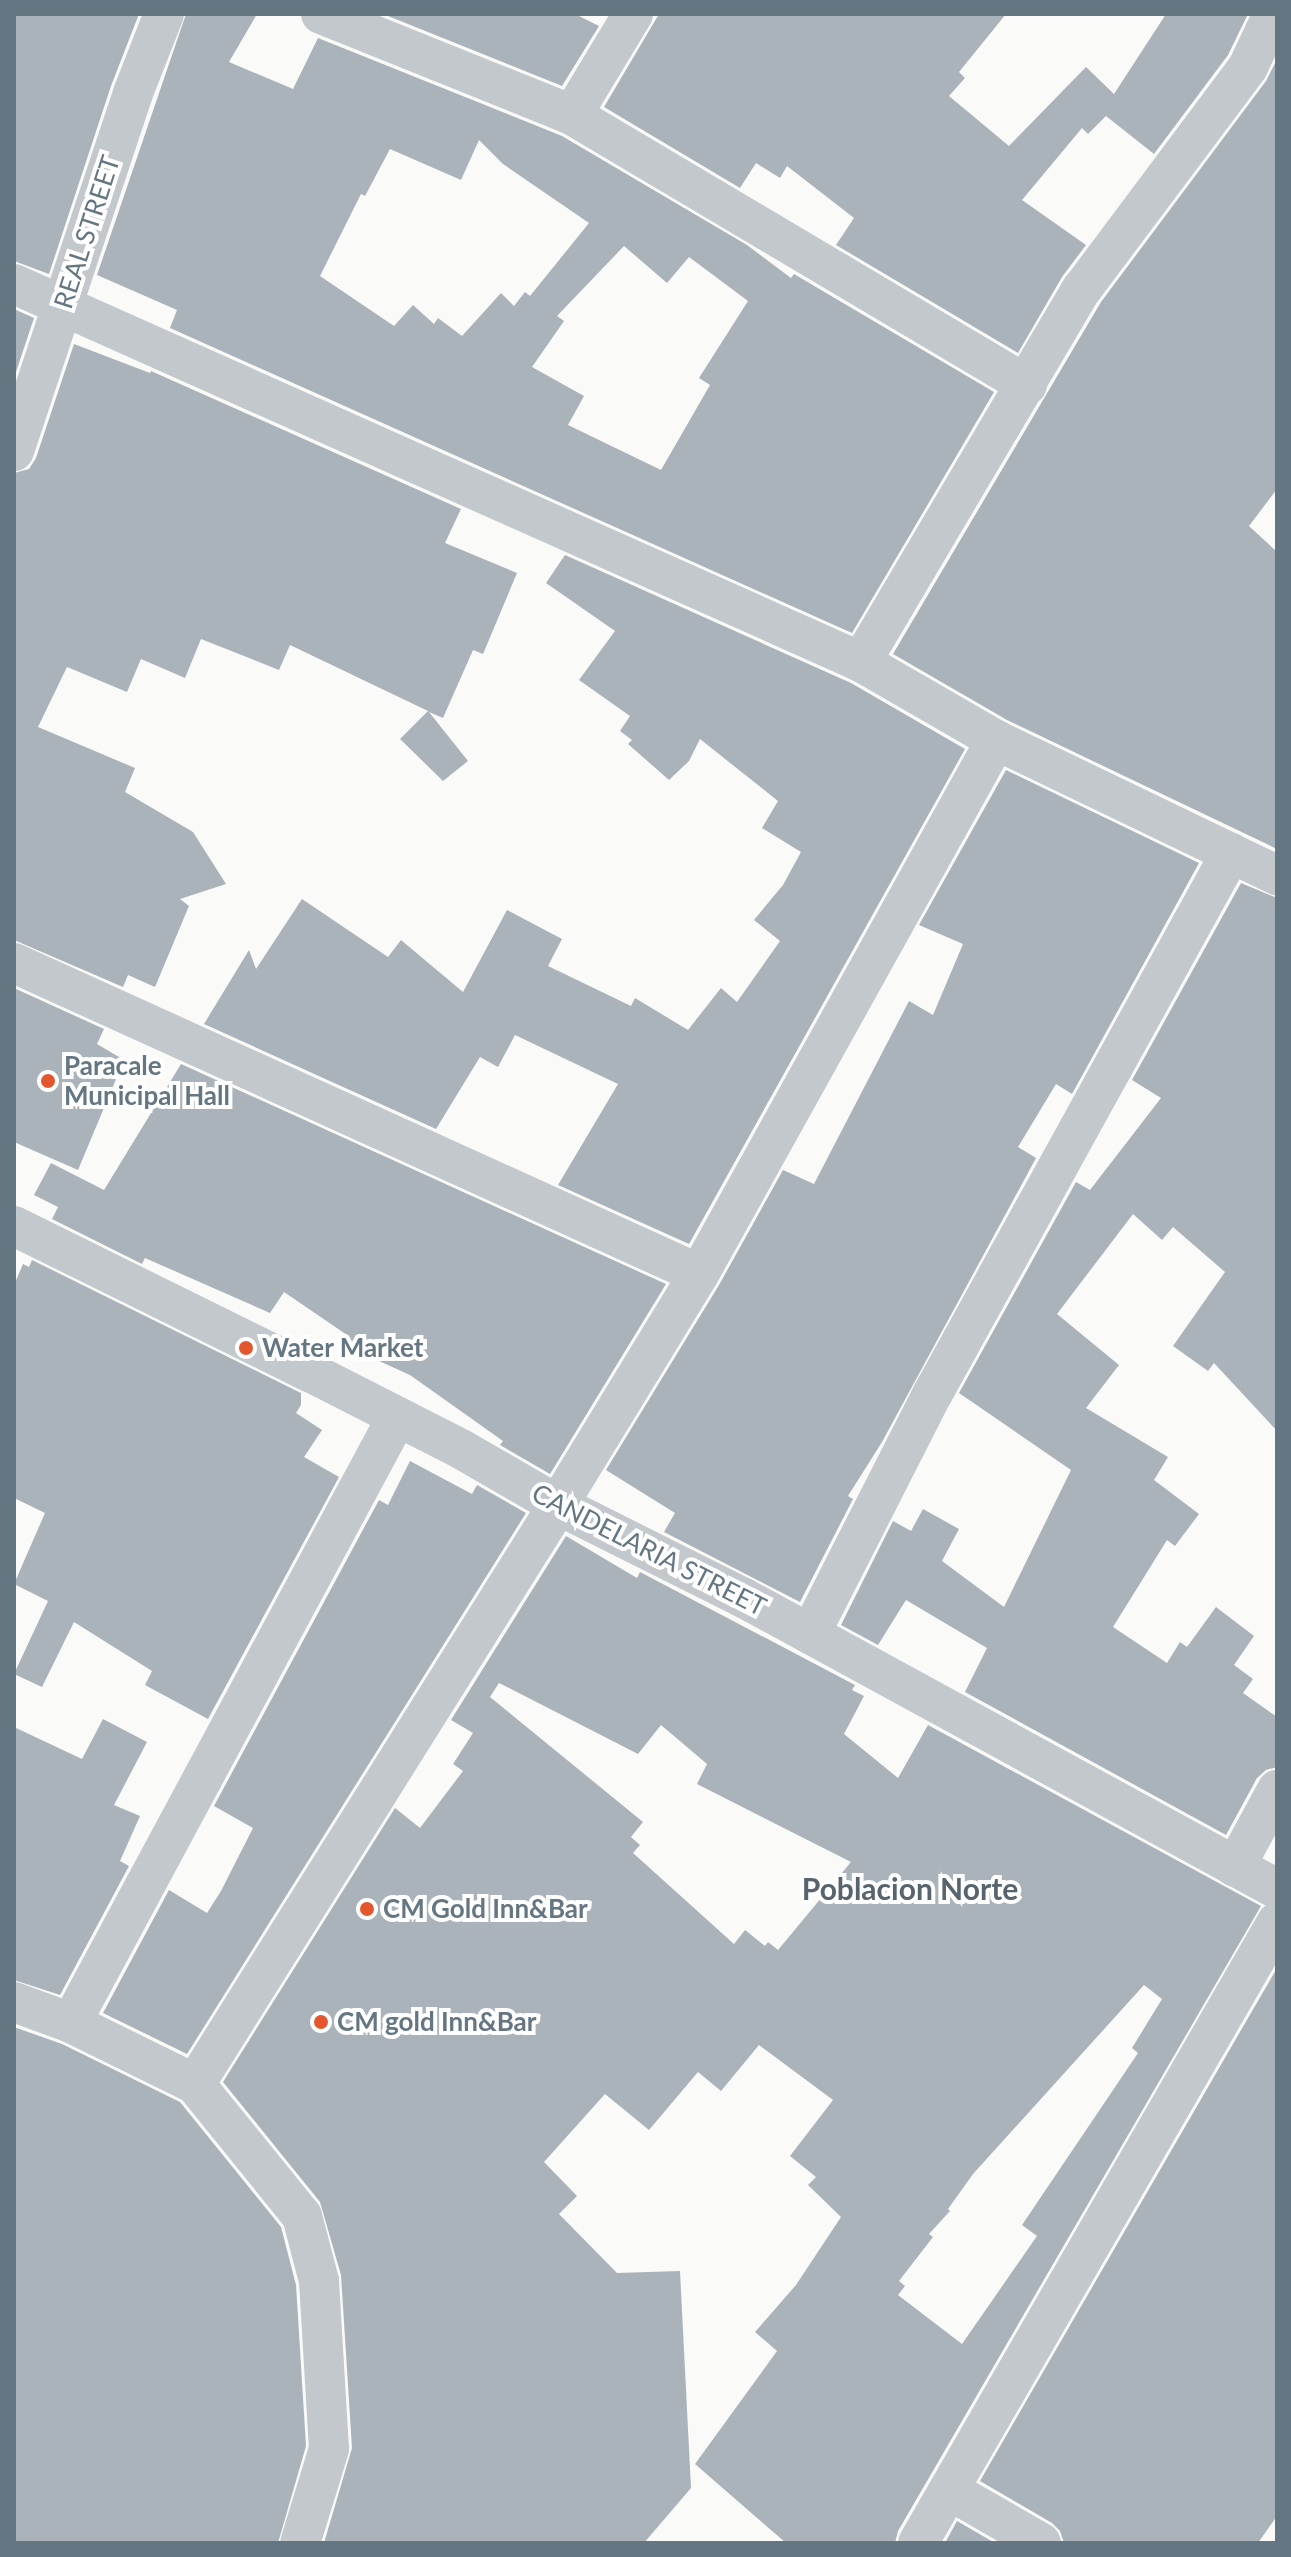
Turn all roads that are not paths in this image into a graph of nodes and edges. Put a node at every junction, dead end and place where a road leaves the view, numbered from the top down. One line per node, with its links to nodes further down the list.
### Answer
1 (164, 14): 7 (street, REAL STREET)
2 (321, 14): 5 (street)
3 (633, 14): 5 (street)
4 (1273, 14): 8 (street)
5 (572, 115): 8 (street)
6 (14, 284): 7 (street)
7 (64, 303): 9 (street, REAL STREET); 10 (street)
8 (1027, 385): 10 (street)
9 (14, 451)
10 (861, 662): 11 (street)
11 (996, 740): 12 (street); 16 (street)
12 (1231, 853): 13 (street); 19 (street)
13 (1277, 875)
14 (14, 963): 16 (street)
15 (14, 1226): 17 (street, CANDELARIA STREET)
16 (699, 1274): 18 (street)
17 (397, 1417): 18 (street, CANDELARIA STREET); 25 (street)
18 (558, 1505): 19 (street, CANDELARIA STREET); 26 (street)
19 (810, 1634): 21 (street, CANDELARIA STREET)
20 (1277, 1790): 21 (street)
21 (1235, 1867): 22 (street, CANDELARIA STREET)
22 (1277, 1889)
23 (1277, 1922): 27 (street)
24 (14, 2002): 25 (street)
25 (71, 2023): 26 (street)
26 (195, 2084): 28 (street)
27 (949, 2490): 29 (street); 30 (street)
28 (300, 2543)
29 (918, 2543)
30 (1041, 2543)

